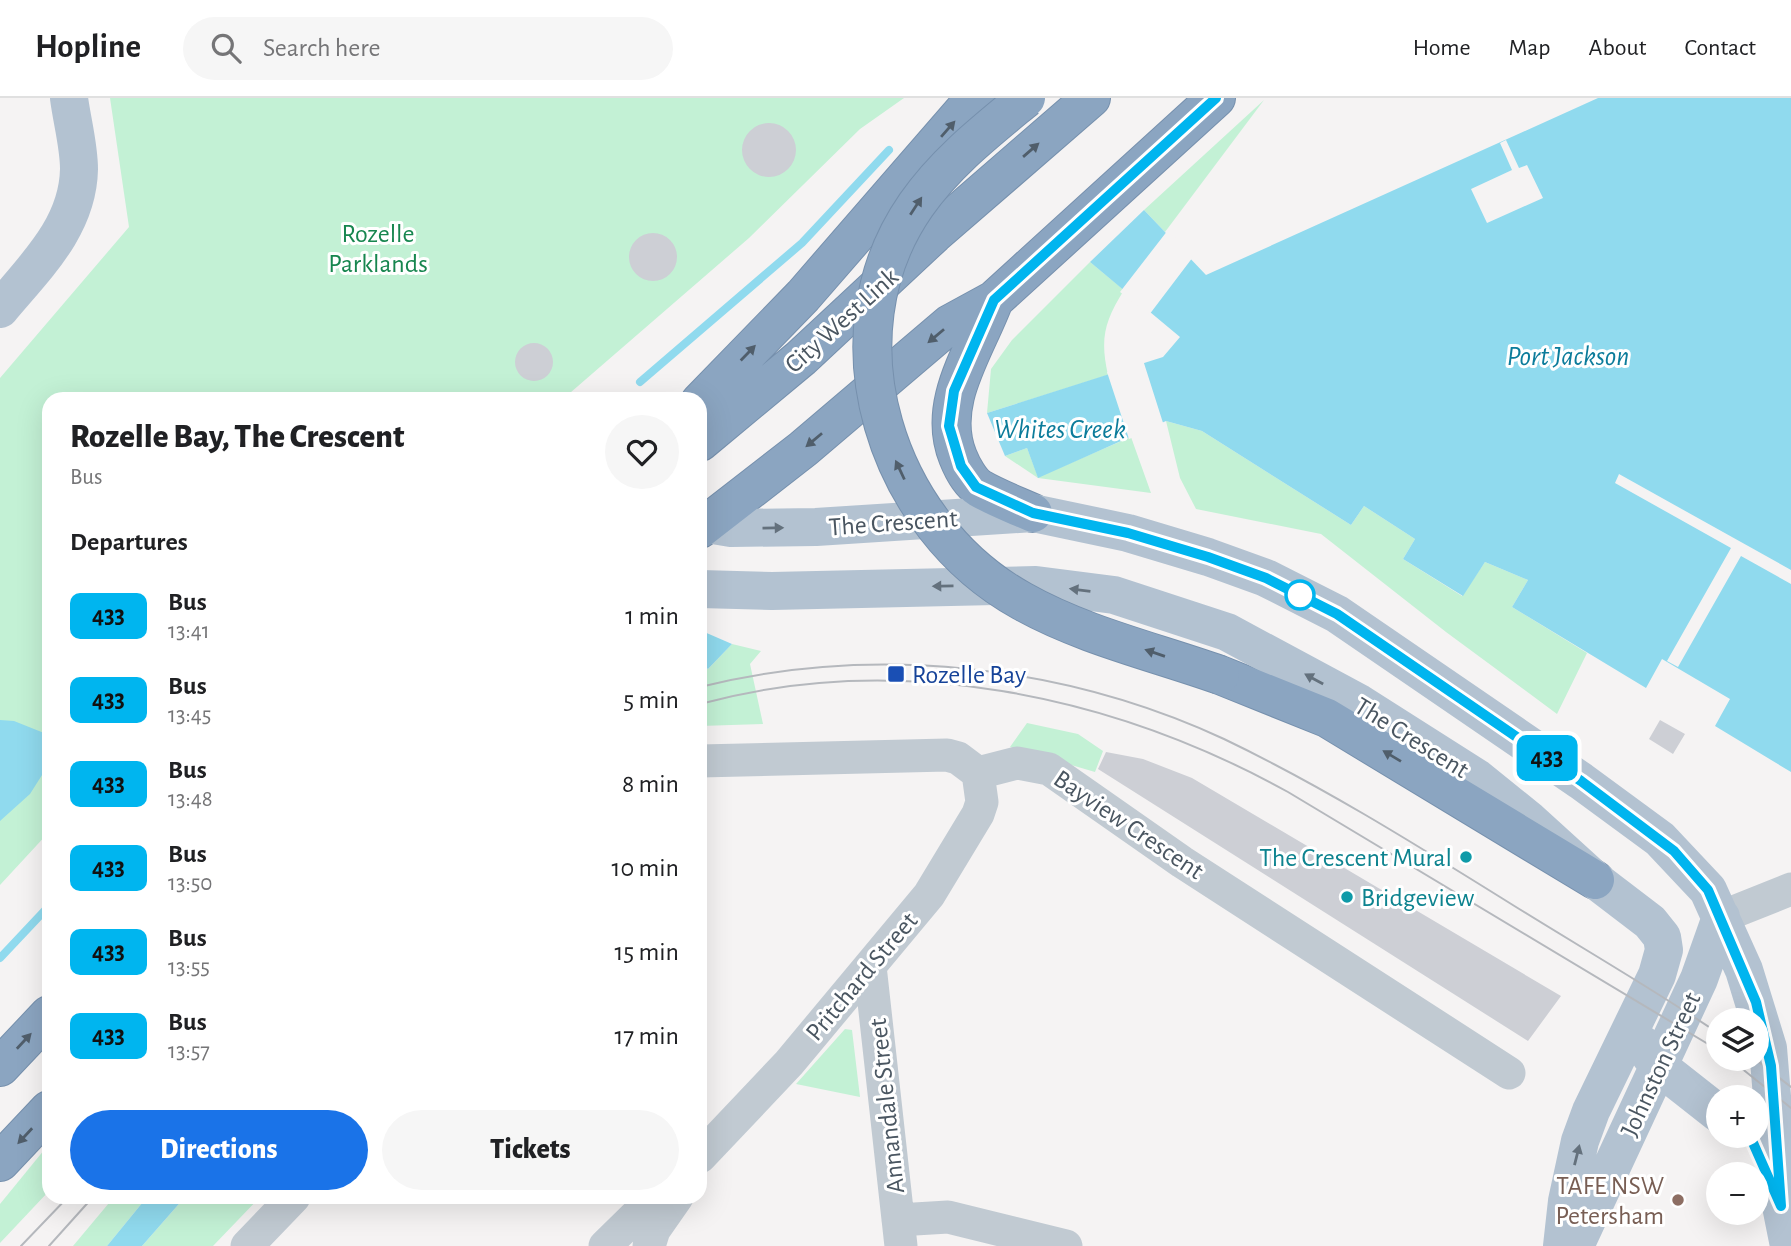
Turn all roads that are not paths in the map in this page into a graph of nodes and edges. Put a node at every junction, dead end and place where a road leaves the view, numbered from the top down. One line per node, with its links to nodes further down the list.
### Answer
1 (69, 98): 7 (main road)
2 (975, 98): 8 (highway, one-way to 2)
3 (1026, 98): 15 (highway, one-way to 3, bridge)
4 (1091, 98): 9 (highway, City West Link, one-way to 4)
5 (1216, 98): 6 (highway)
6 (994, 300): 10 (highway); 11 (highway, one-way to 11)
7 (0, 309)
8 (707, 395)
9 (707, 436)
10 (1033, 513): 11 (main road, The Crescent, one-way to 10); 17 (main road, The Crescent)
11 (710, 526)
12 (707, 589): 15 (main road, The Crescent, one-way to 12)
13 (707, 761): 14 (street)
14 (978, 773): 19 (street, Pritchard Street); 24 (street, Bayview Crescent)
15 (1595, 880): 18 (main road, The Crescent)
16 (1791, 889): 17 (street)
17 (1721, 917): 20 (main road); 22 (main road, Johnston Street); 33 (main road, The Crescent)
18 (1662, 937): 20 (main road, Johnston Street)
19 (870, 966): 28 (street, Pritchard Street); 34 (street, Annandale Street)
20 (1636, 1020): 22 (main road); 39 (main road, Johnston Street, one-way to 20)
21 (42, 1022): 23 (highway, one-way to 21)
22 (1657, 1065): 25 (main road); 40 (main road, Johnston Street)
23 (0, 1067)
24 (1509, 1073)
25 (1706, 1104)
26 (42, 1117): 29 (highway, one-way to 29)
27 (1758, 1148): 33 (main road)
28 (707, 1153)
29 (0, 1162)
30 (287, 1204): 35 (street)
31 (648, 1204): 36 (street)
32 (672, 1204): 37 (street)
33 (1781, 1206): 41 (main road, The Crescent)
34 (900, 1233): 38 (street)
35 (247, 1246)
36 (605, 1246)
37 (649, 1246)
38 (1066, 1246)
39 (1562, 1246)
40 (1575, 1246)
41 (1789, 1246)

